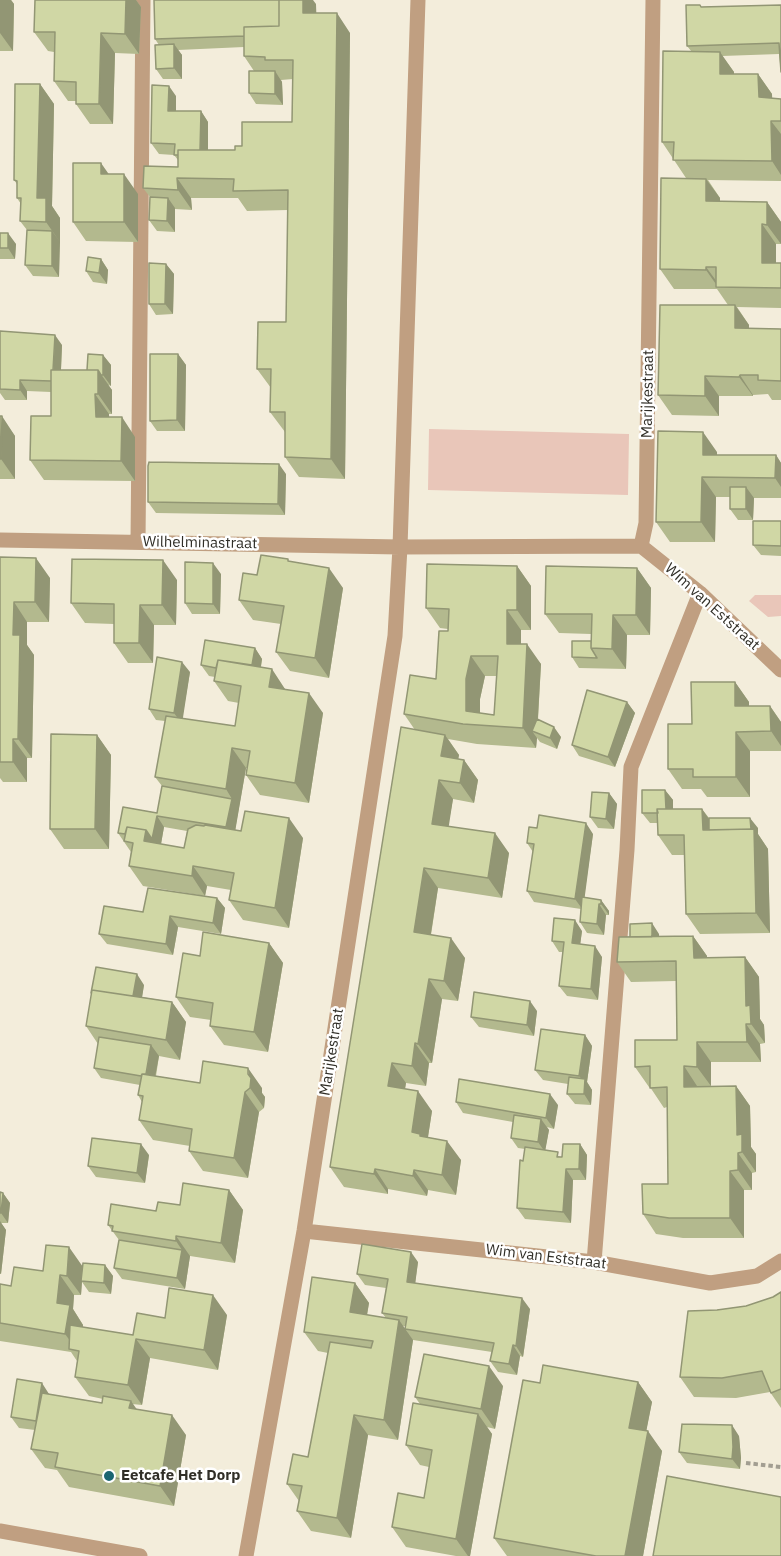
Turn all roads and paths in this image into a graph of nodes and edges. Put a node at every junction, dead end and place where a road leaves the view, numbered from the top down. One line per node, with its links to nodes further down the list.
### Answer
1 (143, 0): 5 (street)
2 (418, 0): 7 (street, Marijkestraat)
3 (653, 0): 6 (street, Marijkestraat)
4 (0, 540): 5 (street, Wilhelminastraat)
5 (138, 542): 7 (street, Wilhelminastraat)
6 (641, 546): 7 (street); 8 (street, Wim van Eststraat)
7 (400, 547): 10 (street, Marijkestraat)
8 (700, 592): 9 (street, Wim van Eststraat); 12 (street)
9 (781, 670)
10 (304, 1231): 12 (street, Wim van Eststraat); 17 (street, Marijkestraat)
11 (781, 1261): 12 (street, Wim van Eststraat)
12 (594, 1262)
13 (746, 1462): 14 (path)
14 (781, 1467)
15 (0, 1531): 16 (street)
16 (140, 1556)
17 (246, 1556)

